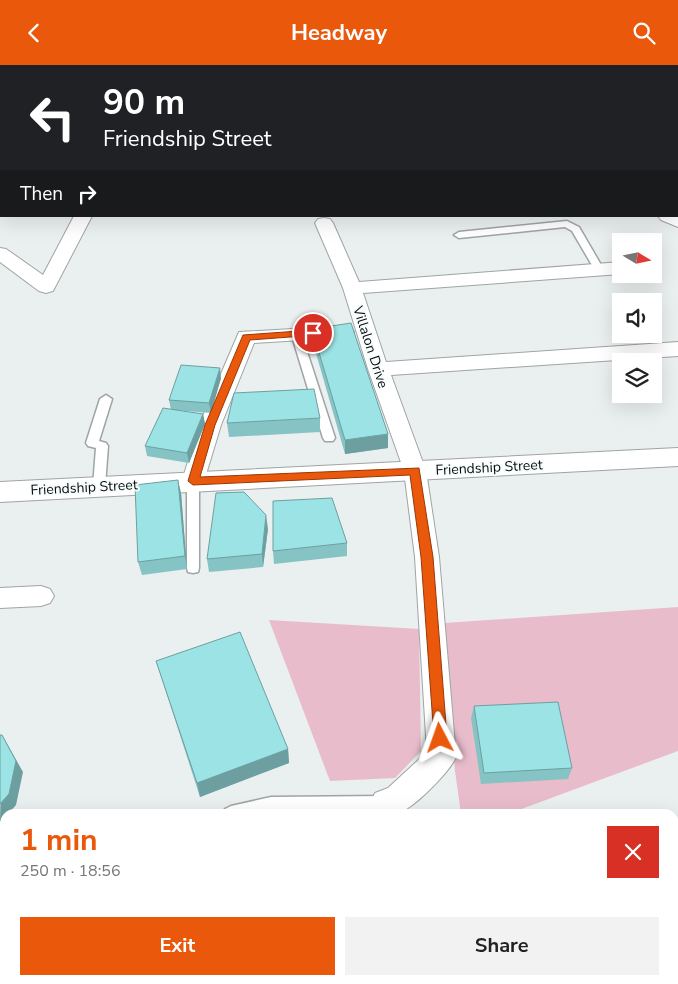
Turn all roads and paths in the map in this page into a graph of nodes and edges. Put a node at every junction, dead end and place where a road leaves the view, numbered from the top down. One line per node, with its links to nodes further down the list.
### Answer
1 (82, 217): 4 (street)
2 (324, 223): 7 (street, Villalon Drive)
3 (458, 235): 6 (lane)
4 (0, 253)
5 (612, 269): 6 (street)
6 (599, 270): 7 (street)
7 (352, 288): 11 (street, Villalon Drive)
8 (348, 332): 9 (street)
9 (296, 333): 13 (lane); 16 (street)
10 (678, 349): 11 (street)
11 (378, 369): 15 (street, Villalon Drive)
12 (106, 399): 17 (lane)
13 (329, 438)
14 (678, 457): 15 (street, Friendship Street)
15 (415, 471): 16 (street, Friendship Street); 22 (street, Villalon Drive)
16 (193, 481): 17 (street, Friendship Street); 19 (lane)
17 (99, 486): 18 (street, Friendship Street)
18 (0, 492)
19 (193, 569)
20 (40, 596): 21 (street)
21 (0, 598)
22 (386, 808): 23 (lane)
23 (251, 809)

